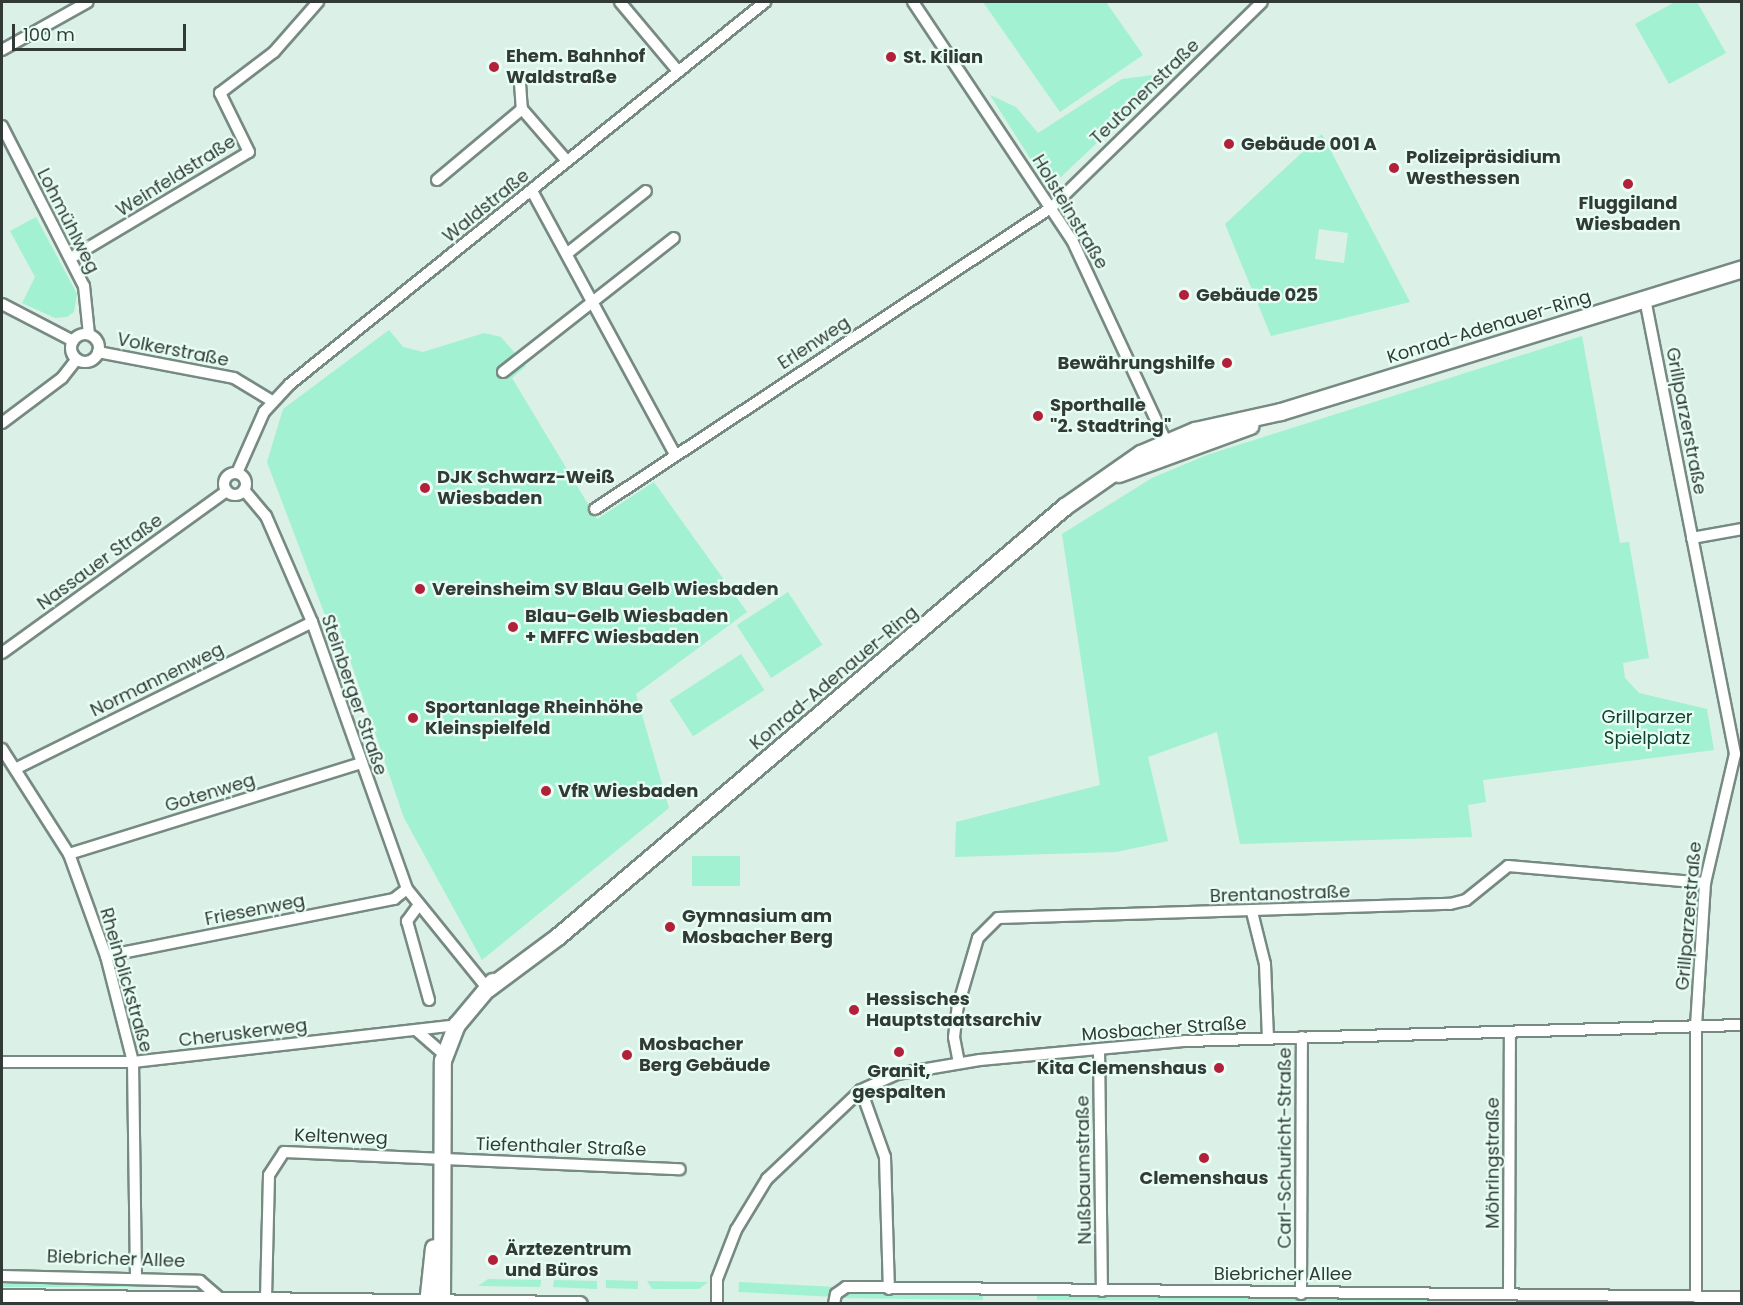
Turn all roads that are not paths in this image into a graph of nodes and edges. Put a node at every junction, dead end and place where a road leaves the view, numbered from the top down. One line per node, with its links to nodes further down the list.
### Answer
1 (88, 2): 7 (street)
2 (318, 2): 19 (street, Weinfeldstraße)
3 (620, 2): 8 (street)
4 (765, 2): 8 (street, Waldstraße)
5 (913, 2): 16 (street, Holsteinstraße)
6 (1262, 2): 16 (street, Teutonenstraße)
7 (2, 50)
8 (677, 70): 12 (street, Waldstraße)
9 (520, 83): 10 (street)
10 (522, 109): 12 (street); 13 (street)
11 (2, 126): 19 (street, Lohmühlweg)
12 (567, 161): 14 (street, Waldstraße)
13 (437, 180)
14 (532, 191): 18 (street); 31 (street, Waldstraße)
15 (646, 191): 18 (street)
16 (1052, 207): 33 (street, Holsteinstraße); 34 (street, Erlenweg)
17 (674, 238): 24 (street)
18 (569, 252): 24 (street)
19 (71, 258): 26 (street, Lohmühlweg)
20 (1742, 261): 22 (main road, Konrad-Adenauer-Ring)
21 (1737, 273): 22 (main road, Konrad-Adenauer-Ring)
22 (1708, 278): 23 (main road, Konrad-Adenauer-Ring)
23 (1645, 299): 33 (main road, Konrad-Adenauer-Ring); 40 (street, Grillparzerstraße)
24 (595, 301): 30 (street); 34 (street)
25 (2, 304): 27 (street)
26 (89, 334): 27 (street); 28 (street, Volkerstraße)
27 (73, 341): 29 (street)
28 (98, 352): 29 (street, Volkerstraße); 31 (street, Volkerstraße)
29 (77, 359): 32 (street)
30 (503, 372)
31 (272, 401): 35 (street, Waldstraße)
32 (2, 423)
33 (1169, 448): 53 (main road, Konrad-Adenauer-Ring)
34 (674, 453): 38 (street, Erlenweg)
35 (237, 473): 36 (street); 37 (street)
36 (244, 490): 37 (street); 41 (street, Steinberger Straße)
37 (223, 494): 42 (street, Nassauer Straße)
38 (595, 509)
39 (1742, 528): 40 (street)
40 (1692, 538): 44 (street, Grillparzerstraße)
41 (312, 622): 45 (street, Steinberger Straße); 46 (street, Normannenweg)
42 (2, 653)
43 (2, 749): 46 (street, Rheinblickstraße)
44 (1738, 754): 48 (street, Grillparzerstraße)
45 (362, 763): 47 (street, Gotenweg); 49 (street, Steinberger Straße)
46 (16, 768): 47 (street, Rheinblickstraße)
47 (69, 854): 52 (street, Rheinblickstraße)
48 (1705, 883): 51 (street, Brentanostraße); 57 (street, Grillparzerstraße)
49 (407, 889): 50 (street, Steinberger Straße); 52 (street, Friesenweg)
50 (418, 906): 53 (street, Steinberger Straße); 54 (street)
51 (1252, 912): 61 (street); 66 (street, Brentanostraße)
52 (106, 956): 65 (street, Rheinblickstraße)
53 (488, 989): 55 (main road, Konrad-Adenauer-Ring)
54 (429, 1000)
55 (457, 1025): 58 (street, Cheruskerweg); 63 (main road, Konrad-Adenauer-Ring)
56 (1742, 1025): 57 (street, Mosbacher Straße)
57 (1696, 1026): 59 (street, Mosbacher Straße); 77 (street, Grillparzerstraße)
58 (416, 1030): 63 (street); 65 (street, Cheruskerweg)
59 (1510, 1032): 60 (street, Mosbacher Straße); 75 (street, Möhringstraße)
60 (1302, 1037): 61 (street, Mosbacher Straße); 74 (street, Carl-Schuricht-Straße)
61 (1268, 1038): 62 (street, Mosbacher Straße)
62 (1099, 1049): 66 (street, Mosbacher Straße); 73 (street, Nußbaumstraße)
63 (445, 1055): 68 (main road, Konrad-Adenauer-Ring)
64 (2, 1062): 65 (street, Cheruskerweg)
65 (133, 1062): 71 (street, Rheinblickstraße)
66 (959, 1063): 67 (street, Mosbacher Straße)
67 (861, 1090): 72 (street); 84 (street, Mosbacher Straße)
68 (440, 1158): 69 (street, Tiefenthaler Straße); 79 (street, Keltenweg); 82 (main road, Konrad-Adenauer-Ring)
69 (680, 1168)
70 (2, 1276): 71 (street, Biebricher Allee)
71 (136, 1278): 80 (street, Biebricher Allee)
72 (889, 1289): 73 (street, Biebricher Allee); 85 (street, Biebricher Allee)
73 (1102, 1291): 74 (street, Biebricher Allee)
74 (1301, 1294): 75 (street, Biebricher Allee)
75 (1509, 1294): 77 (street, Biebricher Allee)
76 (2, 1297): 80 (main road, Biebricher Allee)
77 (1696, 1297): 78 (street, Biebricher Allee)
78 (1742, 1297)
79 (266, 1298): 80 (main road, Biebricher Allee); 81 (main road, Biebricher Allee)
80 (221, 1299)
81 (362, 1301): 82 (main road, Biebricher Allee)
82 (435, 1302): 83 (main road, Biebricher Allee)
83 (579, 1304)
84 (717, 1304)
85 (834, 1304)

